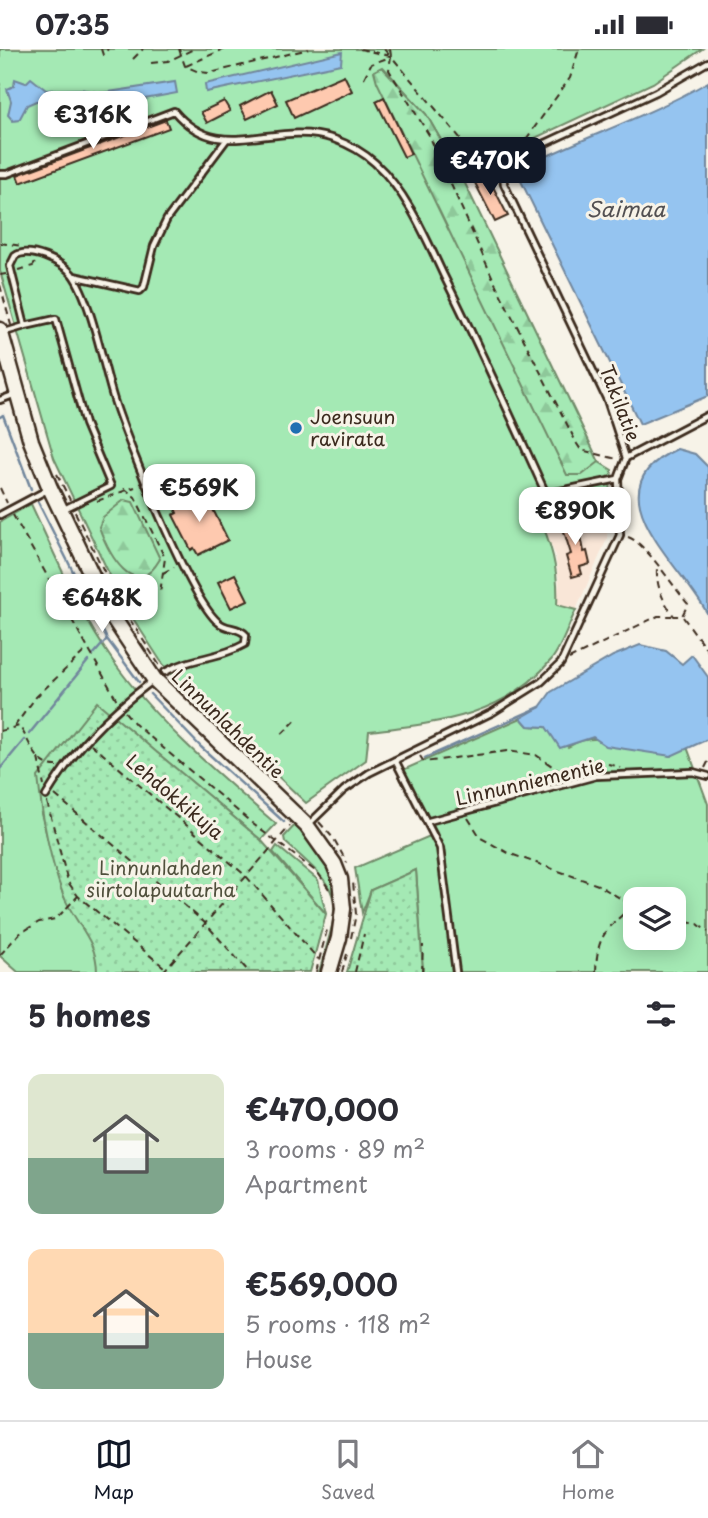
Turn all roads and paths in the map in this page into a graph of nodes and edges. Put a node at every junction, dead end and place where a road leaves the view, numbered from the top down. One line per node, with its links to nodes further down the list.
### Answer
1 (101, 49): 2 (path)
2 (108, 49)
3 (143, 49): 14 (path)
4 (179, 49): 12 (path)
5 (194, 49): 12 (path)
6 (224, 49): 17 (path)
7 (309, 49): 17 (path)
8 (360, 49): 13 (path)
9 (384, 49): 13 (path)
10 (390, 49): 13 (path)
11 (579, 49): 20 (path)
12 (181, 56): 16 (path); 17 (path)
13 (391, 56): 18 (path); 21 (path); 33 (path)
14 (133, 59)
15 (708, 62): 20 (lane)
16 (151, 63)
17 (185, 66)
18 (364, 78)
19 (227, 139): 22 (lane); 26 (lane); 40 (lane)
20 (510, 162): 21 (lane)
21 (503, 172): 33 (lane, Takilatie)
22 (0, 174)
23 (39, 256): 24 (path); 24 (lane); 26 (lane)
24 (11, 272): 25 (path); 28 (lane)
25 (0, 275)
26 (73, 275): 56 (lane)
27 (0, 285): 29 (path)
28 (25, 326): 29 (lane); 43 (lane)
29 (4, 331): 30 (street, Linnunlahdentie)
30 (16, 394): 31 (lane); 38 (street, Linnunlahdentie)
31 (0, 400)
32 (708, 415): 33 (lane)
33 (625, 460): 35 (lane, Takilatie)
34 (55, 470): 43 (path)
35 (618, 479): 40 (lane); 41 (lane, Takilatie)
36 (135, 487): 39 (path)
37 (0, 488): 44 (path)
38 (50, 488): 43 (street, Linnunlahdentie); 44 (lane)
39 (124, 488): 42 (path); 49 (path)
40 (546, 494): 41 (lane)
41 (619, 503): 46 (lane, Takilatie)
42 (88, 506)
43 (67, 508): 56 (path); 56 (street, Linnunlahdentie)
44 (10, 509): 45 (lane); 53 (path)
45 (0, 515)
46 (620, 535): 48 (path); 55 (lane, Takilatie)
47 (174, 568): 49 (path)
48 (657, 568): 51 (path); 52 (path)
49 (163, 573): 50 (path)
50 (160, 593)
51 (674, 616): 52 (path); 55 (path)
52 (682, 616): 54 (path)
53 (86, 650): 57 (path); 59 (path)
54 (708, 651)
55 (561, 663): 63 (lane, Takilatie)
56 (159, 676): 57 (lane); 73 (street, Linnunlahdentie)
57 (120, 706): 62 (lane); 75 (path)
58 (299, 717): 61 (path)
59 (14, 727): 60 (path); 64 (path)
60 (0, 731)
61 (282, 734)
62 (85, 739): 66 (lane); 77 (path, Lehdokkikuja)
63 (416, 750): 65 (lane, Takilatie); 67 (path)
64 (38, 758): 66 (path); 71 (path)
65 (395, 760): 73 (lane, Takilatie); 74 (lane)
66 (67, 761): 71 (lane)
67 (560, 772): 68 (path); 70 (path)
68 (633, 775): 69 (lane, Linnunniementie); 70 (lane, Linnunniementie)
69 (708, 776)
70 (574, 782): 72 (lane, Linnunniementie)
71 (48, 793): 80 (path); 85 (path)
72 (464, 812): 74 (lane, Linnunniementie); 81 (path)
73 (307, 820): 75 (path); 76 (path); 90 (street, Linnunlahdentie)
74 (429, 821): 99 (lane)
75 (277, 841): 77 (path); 79 (path)
76 (349, 870)
77 (246, 876): 85 (path); 90 (path, Lehdokkikuja)
78 (352, 880): 96 (path)
79 (329, 890)
80 (78, 896): 89 (path); 91 (path)
81 (623, 900)
82 (623, 916): 100 (path)
83 (330, 920): 90 (path)
84 (686, 922): 86 (path)
85 (205, 923): 91 (path); 94 (path)
86 (708, 932)
87 (364, 934): 97 (path)
88 (423, 945): 98 (path)
89 (0, 955)
90 (324, 966): 95 (path)
91 (166, 968): 92 (path); 93 (path)
92 (163, 972)
93 (170, 972)
94 (248, 972)
95 (316, 972)
96 (342, 972)
97 (355, 972)
98 (422, 972)
99 (456, 972)
100 (596, 972)

